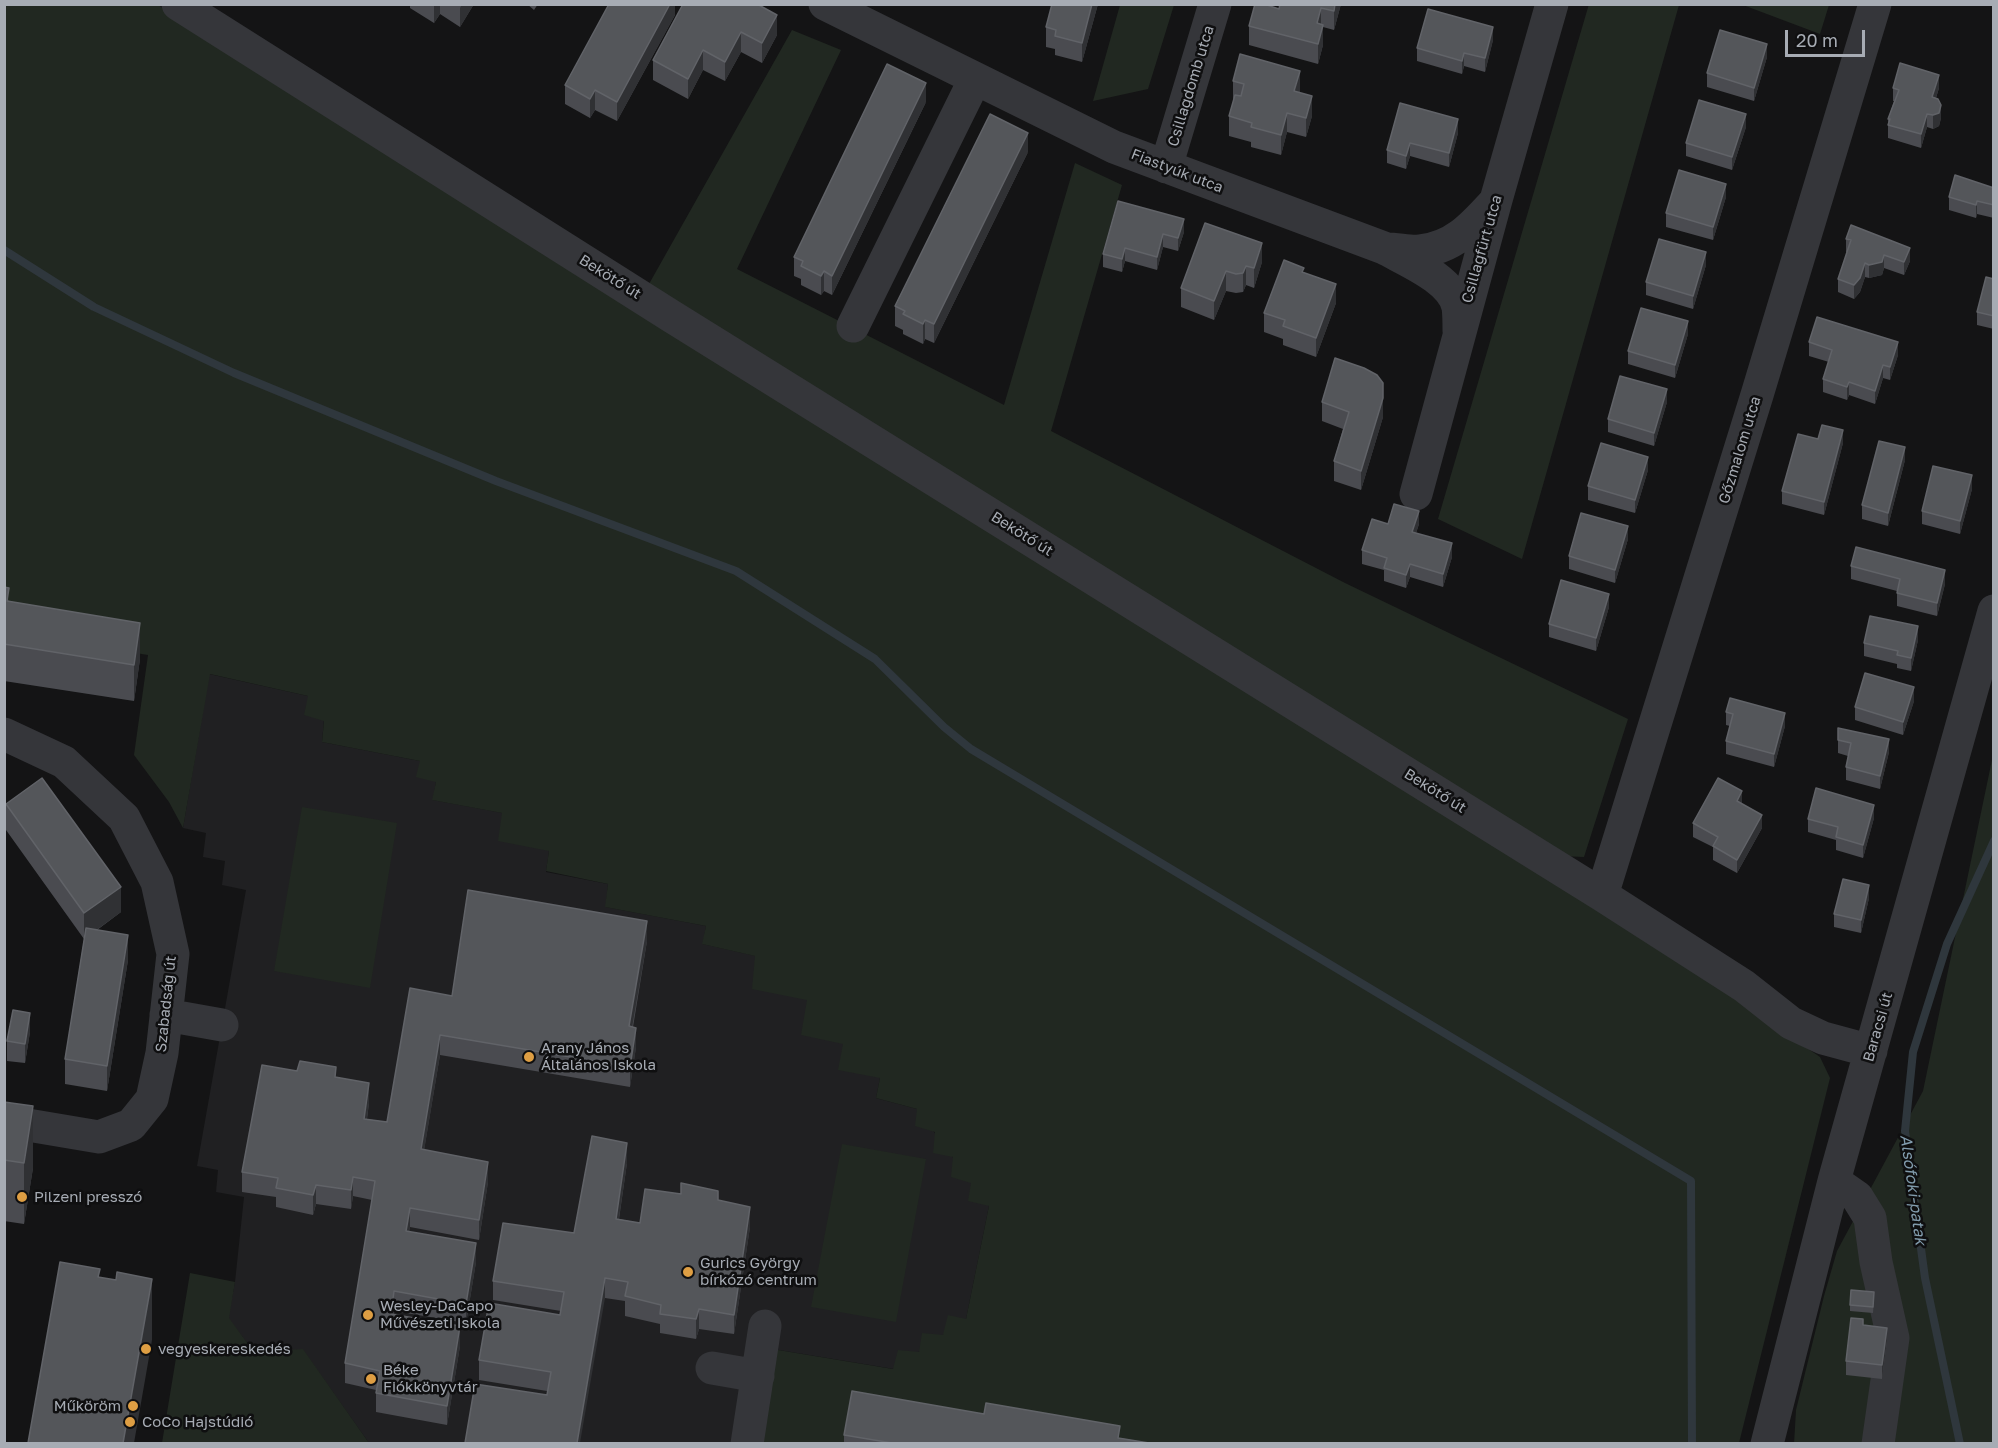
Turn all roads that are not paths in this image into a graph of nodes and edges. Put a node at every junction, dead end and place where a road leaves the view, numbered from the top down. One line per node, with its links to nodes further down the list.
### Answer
1 (178, 4): 15 (street, Bekötő út)
2 (825, 4): 6 (street, Fiastyúk utca)
3 (1215, 4): 7 (street, Csillagdomb utca)
4 (1552, 4): 8 (street, Csillagfürt utca)
5 (1875, 4): 15 (street, Gőzmalom utca)
6 (975, 79): 7 (street, Fiastyúk utca); 10 (street)
7 (1166, 167): 9 (street, Fiastyúk utca)
8 (1496, 200): 9 (street, Fiastyúk utca); 11 (street, Csillagfürt utca)
9 (1384, 248): 11 (street, Fiastyúk utca)
10 (853, 326)
11 (1460, 331): 12 (street, Csillagfürt utca)
12 (1416, 494)
13 (1994, 611): 18 (street, Baracsi út)
14 (4, 734): 16 (street, Szabadság út)
15 (1602, 895): 18 (street, Bekötő út)
16 (166, 1016): 17 (street); 19 (street, Szabadság út)
17 (222, 1025)
18 (1871, 1051): 20 (street, Baracsi út)
19 (4, 1121)
20 (1834, 1181): 25 (street, Baracsi út); 26 (street)
21 (765, 1326): 23 (street)
22 (712, 1368): 23 (street)
23 (758, 1376): 24 (street)
24 (747, 1443)
25 (1767, 1443)
26 (1878, 1443)

